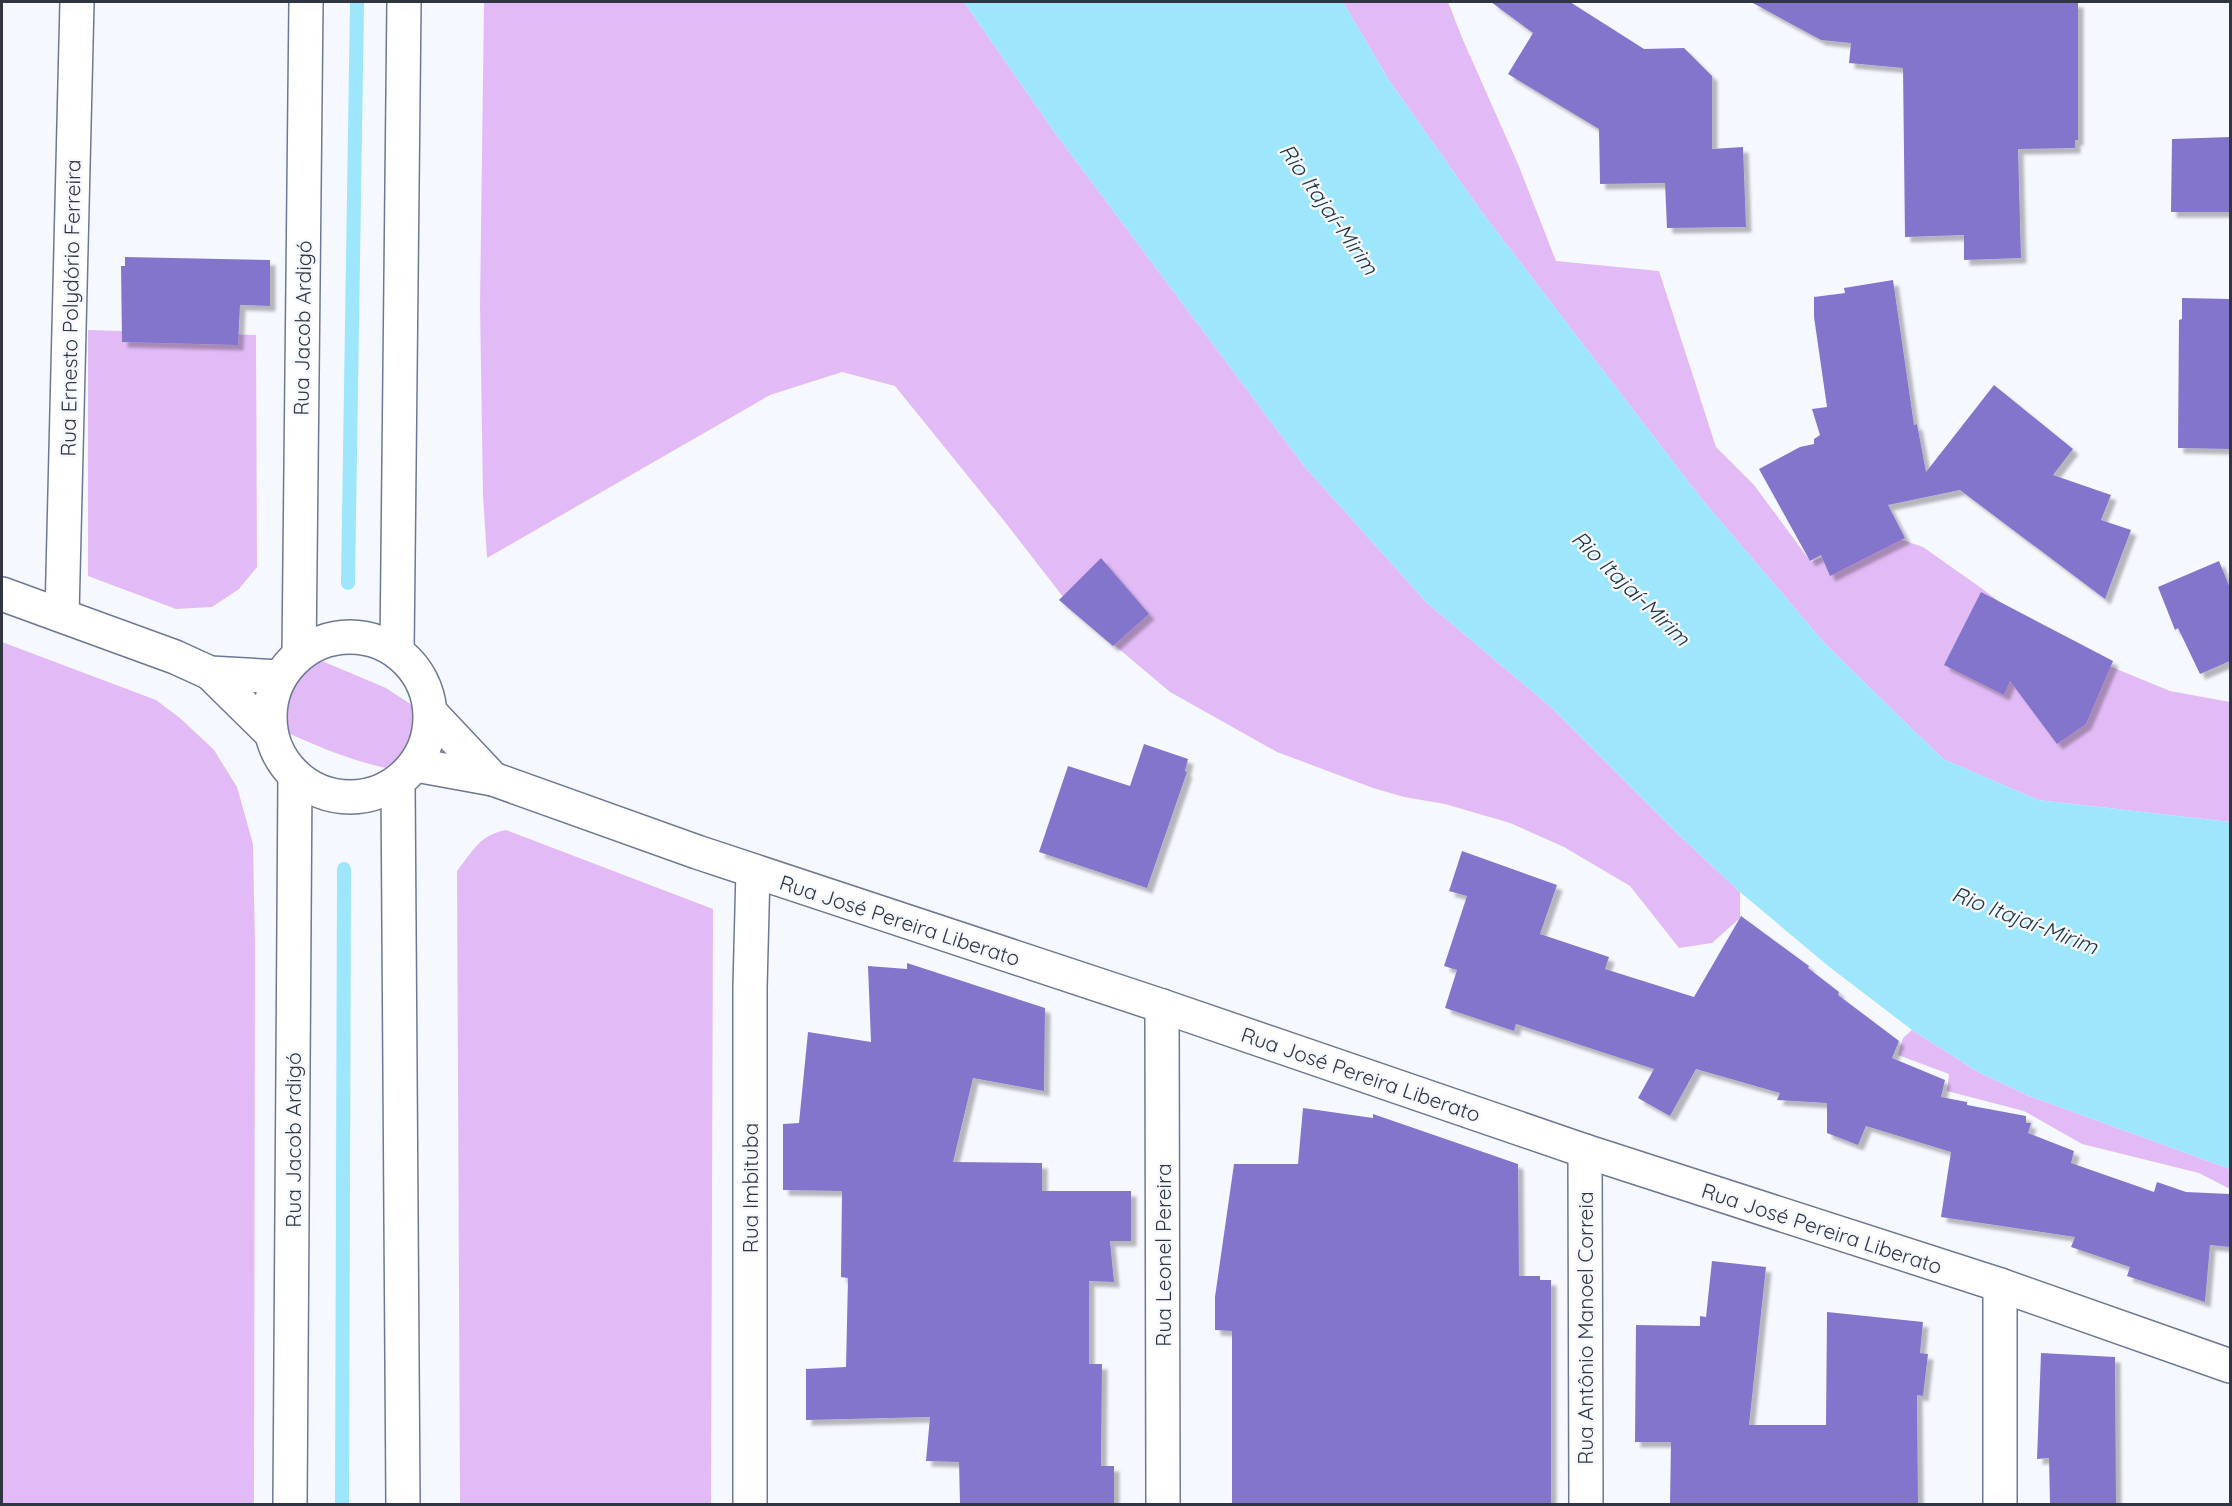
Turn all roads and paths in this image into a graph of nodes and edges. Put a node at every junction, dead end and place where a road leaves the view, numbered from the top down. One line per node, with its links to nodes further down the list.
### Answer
1 (77, 2): 5 (main road, Rua Ernesto Polydório Ferreira)
2 (306, 2): 7 (main road, Rua Jacob Ardigó)
3 (404, 2): 6 (main road)
4 (2, 594): 5 (main road)
5 (62, 615): 8 (main road)
6 (397, 651): 7 (main road); 9 (main road)
7 (289, 666): 8 (main road); 10 (main road)
8 (210, 673): 10 (main road)
9 (431, 713): 11 (main road); 13 (main road, Rua José Pereira Liberato)
10 (271, 732): 12 (main road)
11 (407, 774): 12 (main road); 13 (main road, Rua José Pereira Liberato); 20 (main road)
12 (295, 776): 19 (main road, Rua Jacob Ardigó)
13 (493, 779): 14 (main road, Rua José Pereira Liberato)
14 (753, 871): 15 (main road, Rua José Pereira Liberato); 21 (main road, Rua Imbituba)
15 (1162, 1006): 16 (main road, Rua José Pereira Liberato); 22 (main road, Rua Leonel Pereira)
16 (1585, 1151): 17 (main road, Rua José Pereira Liberato); 23 (main road, Rua Antônio Manoel Correia)
17 (2000, 1285): 18 (main road, Rua José Pereira Liberato); 24 (main road)
18 (2230, 1366)
19 (290, 1504)
20 (403, 1504)
21 (750, 1504)
22 (1163, 1504)
23 (1586, 1504)
24 (2000, 1504)

